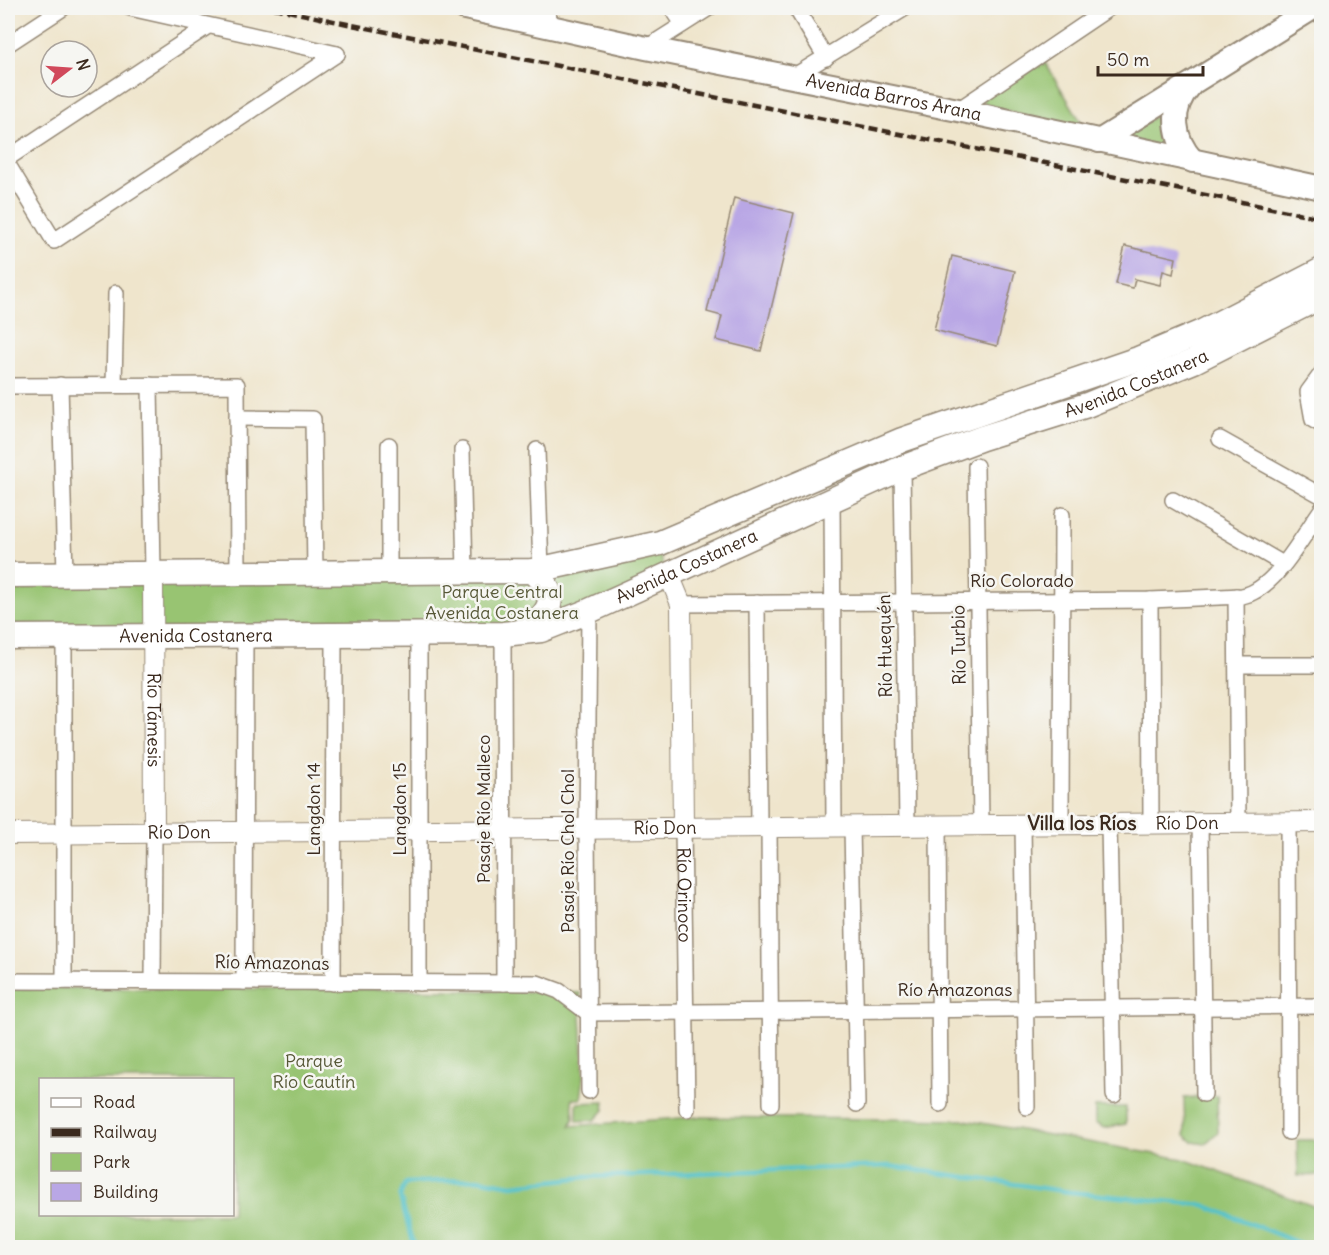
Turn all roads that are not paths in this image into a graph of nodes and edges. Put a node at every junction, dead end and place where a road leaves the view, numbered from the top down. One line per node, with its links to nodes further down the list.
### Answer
1 (63, 8): 14 (street)
2 (130, 8): 12 (street)
3 (465, 8): 13 (main road, Avenida Barros Arana)
4 (542, 8): 13 (street)
5 (672, 8): 11 (street)
6 (709, 8): 11 (street)
7 (796, 8): 16 (street)
8 (904, 8): 16 (street)
9 (1109, 8): 19 (street)
10 (1313, 8): 18 (main road)
11 (683, 24): 15 (street)
12 (208, 26): 21 (street); 23 (street)
13 (554, 27): 15 (main road, Avenida Barros Arana)
14 (8, 44)
15 (646, 48): 17 (main road, Avenida Barros Arana)
16 (826, 58): 17 (street)
17 (793, 77): 19 (main road, Avenida Barros Arana)
18 (1191, 85): 20 (main road); 22 (main road)
19 (958, 110): 20 (main road, Avenida Barros Arana)
20 (1099, 141): 22 (main road, Avenida Barros Arana)
21 (8, 158)
22 (1193, 161): 24 (main road, Avenida Barros Arana)
23 (8, 165)
24 (1322, 188)
25 (1322, 270): 47 (main road, Avenida Costanera)
26 (116, 294): 30 (street)
27 (1322, 296): 40 (main road, Avenida Costanera)
28 (1322, 373): 34 (street)
29 (60, 385): 30 (street); 32 (street); 51 (street)
30 (114, 385): 31 (street)
31 (150, 385): 33 (street); 52 (street, Río Támesis)
32 (8, 386)
33 (237, 418): 50 (street); 53 (street)
34 (1322, 425)
35 (1220, 439): 41 (street)
36 (389, 446): 48 (street)
37 (462, 450): 49 (street)
38 (537, 450): 47 (street)
39 (976, 466): 60 (street, Río Turbio)
40 (902, 468): 42 (main road, Avenida Costanera); 59 (street, Río Huequén)
41 (1322, 496)
42 (832, 499): 55 (main road, Avenida Costanera); 61 (street)
43 (1173, 500): 46 (street)
44 (1322, 508): 46 (street, Río Colorado)
45 (1062, 515): 57 (street)
46 (1283, 564): 56 (street, Río Colorado)
47 (537, 570): 49 (main road, Avenida Costanera); 65 (main road)
48 (389, 572): 49 (main road, Avenida Costanera); 50 (main road, Avenida Costanera)
49 (465, 572)
50 (315, 573): 53 (main road, Avenida Costanera)
51 (65, 574): 52 (main road, Avenida Costanera); 54 (main road, Avenida Costanera)
52 (153, 574): 53 (main road, Avenida Costanera); 68 (street, Río Támesis)
53 (238, 574)
54 (8, 575)
55 (669, 575): 63 (street, Río Orinoco); 64 (main road, Avenida Costanera)
56 (1236, 596): 58 (street, Río Colorado); 72 (street)
57 (1062, 600): 58 (street, Río Colorado); 60 (street, Río Colorado); 78 (street)
58 (1150, 600): 80 (street)
59 (904, 601): 60 (street, Río Colorado); 61 (street, Río Colorado); 81 (street, Río Huequén)
60 (978, 601): 83 (street, Río Turbio)
61 (831, 602): 62 (street, Río Colorado); 86 (street)
62 (757, 603): 63 (street, Río Colorado); 85 (street)
63 (681, 604): 87 (street, Río Orinoco)
64 (589, 611): 65 (main road, Avenida Costanera); 89 (street, Pasaje Río Chol Chol)
65 (512, 633): 67 (main road, Avenida Costanera); 88 (street, Pasaje Río Malleco)
66 (334, 635): 67 (main road, Avenida Costanera); 69 (main road, Avenida Costanera); 91 (street, Langdon 14)
67 (419, 635): 90 (street, Langdon 15)
68 (153, 636): 69 (main road, Avenida Costanera); 71 (main road, Avenida Costanera); 93 (street, Río Támesis)
69 (245, 636): 92 (street)
70 (8, 637): 71 (main road, Avenida Costanera)
71 (63, 637): 95 (street)
72 (1237, 664): 73 (street); 75 (street)
73 (1322, 665)
74 (1200, 822): 75 (street, Río Don); 80 (street, Río Don); 104 (street)
75 (1238, 822): 76 (street, Río Don)
76 (1288, 822): 77 (street, Río Don); 105 (street)
77 (1322, 822)
78 (1061, 823): 79 (street, Río Don); 84 (street, Río Don)
79 (1109, 823): 80 (street, Río Don); 106 (street)
80 (1151, 823)
81 (907, 824): 82 (street, Río Don); 86 (street, Río Don)
82 (938, 824): 83 (street, Río Don); 109 (street)
83 (981, 824): 84 (street, Río Don)
84 (1023, 824): 107 (street)
85 (764, 825): 86 (street, Río Don); 87 (street, Río Don); 110 (street)
86 (843, 825): 108 (street)
87 (683, 827): 89 (street, Río Don); 112 (street, Río Orinoco)
88 (504, 828): 89 (street, Río Don); 90 (street, Río Don); 101 (street, Pasaje Río Malleco)
89 (587, 828): 111 (street, Pasaje Río Chol Chol)
90 (419, 830): 91 (street, Río Don); 100 (street, Langdon 15)
91 (333, 831): 92 (street, Río Don); 102 (street, Langdon 14)
92 (244, 832): 93 (street, Río Don); 99 (street)
93 (154, 833): 95 (street, Río Don); 98 (street, Río Támesis)
94 (8, 834): 95 (street, Río Don)
95 (64, 834): 97 (street)
96 (8, 981): 97 (street, Río Amazonas)
97 (64, 981): 98 (street, Río Amazonas)
98 (153, 981): 99 (street, Río Amazonas)
99 (244, 982): 102 (street, Río Amazonas)
100 (419, 983): 101 (street, Río Amazonas); 102 (street, Río Amazonas)
101 (504, 983): 111 (street, Río Amazonas)
102 (333, 984)
103 (1322, 1006): 105 (street, Río Amazonas)
104 (1203, 1007): 105 (street, Río Amazonas); 106 (street, Río Amazonas); 114 (street)
105 (1288, 1007): 121 (street)
106 (1112, 1008): 107 (street, Río Amazonas); 115 (street)
107 (1026, 1009): 109 (street, Río Amazonas); 119 (street)
108 (855, 1010): 109 (street, Río Amazonas); 110 (street, Río Amazonas); 117 (street)
109 (939, 1010): 118 (street)
110 (771, 1011): 112 (street, Río Amazonas); 116 (street)
111 (588, 1013): 112 (street, Río Amazonas); 113 (street, Pasaje Río Chol Chol)
112 (685, 1013): 120 (street, Río Orinoco)
113 (589, 1091)
114 (1204, 1094)
115 (1114, 1095)
116 (771, 1104)
117 (857, 1104)
118 (940, 1104)
119 (1027, 1107)
120 (687, 1109)
121 (1289, 1132)

